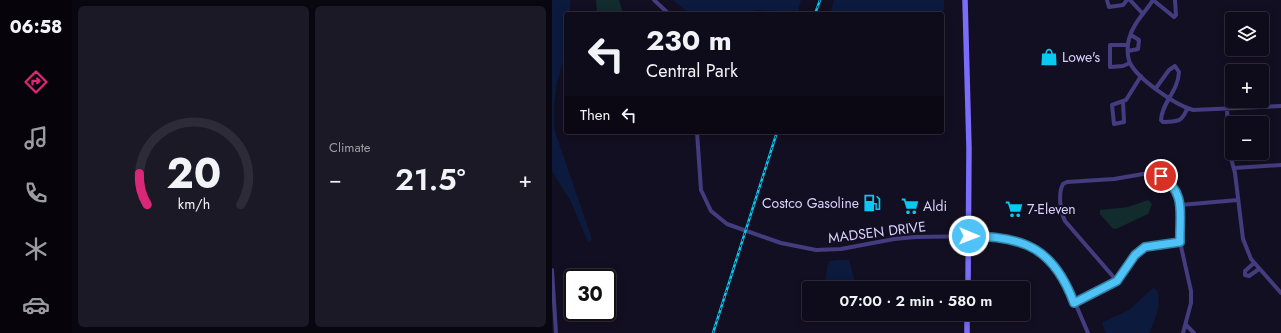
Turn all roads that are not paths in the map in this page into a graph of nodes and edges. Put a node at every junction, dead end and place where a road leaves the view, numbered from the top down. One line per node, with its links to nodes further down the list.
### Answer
1 (654, 0): 8 (street)
2 (965, 0): 26 (main road)
3 (1107, 0): 4 (street)
4 (1127, 0)
5 (1130, 0): 9 (street)
6 (1153, 0): 7 (street); 9 (street)
7 (1175, 0)
8 (667, 12)
9 (1143, 14): 10 (street)
10 (1130, 35): 11 (street); 12 (street)
11 (1128, 45): 12 (street); 13 (street)
12 (1128, 51): 13 (street)
13 (1130, 63): 14 (street)
14 (1141, 76): 15 (street); 17 (street)
15 (1156, 88): 16 (street); 16 (street)
16 (1170, 99): 19 (street); 19 (street)
17 (1123, 102): 17 (street)
18 (1281, 106): 20 (street)
19 (1187, 109): 20 (street)
20 (1227, 109): 23 (street)
21 (697, 134): 26 (street, MADSEN DRIVE)
22 (1281, 165): 23 (street)
23 (1234, 168): 24 (street)
24 (1238, 200): 25 (street); 28 (street)
25 (1180, 205): 27 (street); 32 (street)
26 (969, 236): 31 (main road); 35 (street, MADSEN DRIVE)
27 (1180, 242): 32 (street); 37 (street)
28 (1254, 264): 29 (street); 29 (street)
29 (1260, 269): 34 (street)
30 (552, 270): 33 (street)
31 (968, 281)
32 (1117, 281): 35 (street)
33 (553, 290): 38 (street)
34 (1281, 293)
35 (1074, 303): 40 (street, MADSEN DRIVE)
36 (967, 321): 39 (main road)
37 (1186, 325): 41 (street); 42 (street)
38 (556, 333)
39 (967, 333)
40 (1088, 333)
41 (1183, 333)
42 (1194, 333)

